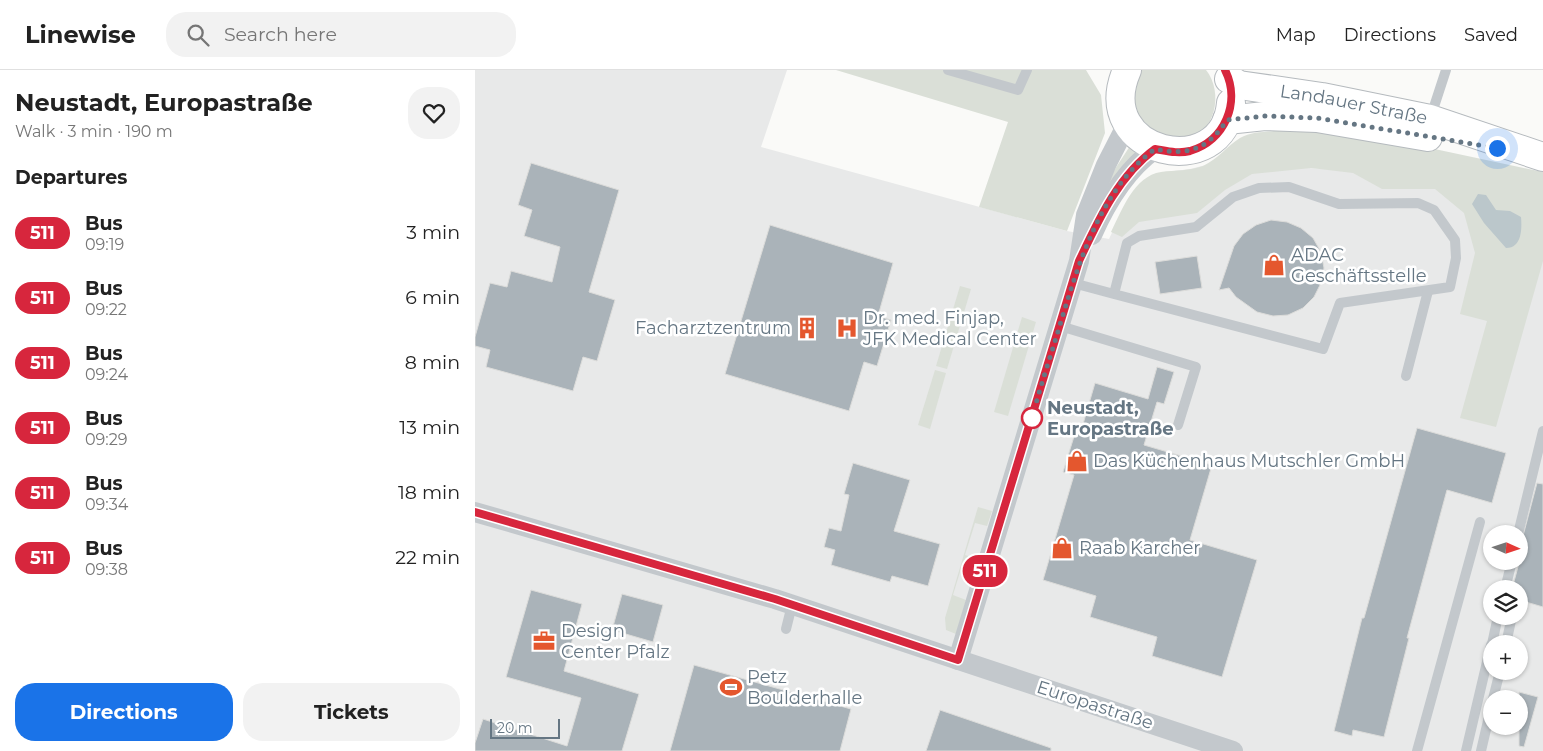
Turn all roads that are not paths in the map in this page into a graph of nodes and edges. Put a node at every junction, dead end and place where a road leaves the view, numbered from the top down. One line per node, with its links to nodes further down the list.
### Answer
1 (948, 70): 2 (lane)
2 (1027, 70)
3 (1446, 70): 8 (lane)
4 (1121, 73): 7 (main road)
5 (1227, 74): 6 (main road, Landauer Straße); 8 (main road, Landauer Straße)
6 (1227, 120): 8 (main road, Landauer Straße); 9 (main road, Landauer Straße)
7 (1127, 124): 9 (main road); 11 (street)
8 (1427, 127): 10 (main road, Landauer Straße)
9 (1155, 149): 11 (street)
10 (1538, 156)
11 (1079, 261): 12 (street)
12 (1073, 283): 14 (lane); 15 (street)
13 (1429, 291): 14 (lane); 14 (lane); 16 (lane)
14 (1114, 294)
15 (1060, 326): 17 (lane); 24 (street)
16 (1406, 376)
17 (1178, 425)
18 (1543, 431): 21 (lane)
19 (475, 512): 22 (street, Europastraße)
20 (1480, 522): 28 (lane)
21 (1520, 525)
22 (792, 605): 23 (lane); 24 (street, Europastraße)
23 (786, 629)
24 (958, 660): 27 (street, Europastraße)
25 (1483, 679): 29 (lane)
26 (1485, 735): 30 (lane)
27 (1233, 751)
28 (1417, 751)
29 (1466, 751)
30 (1481, 751)

